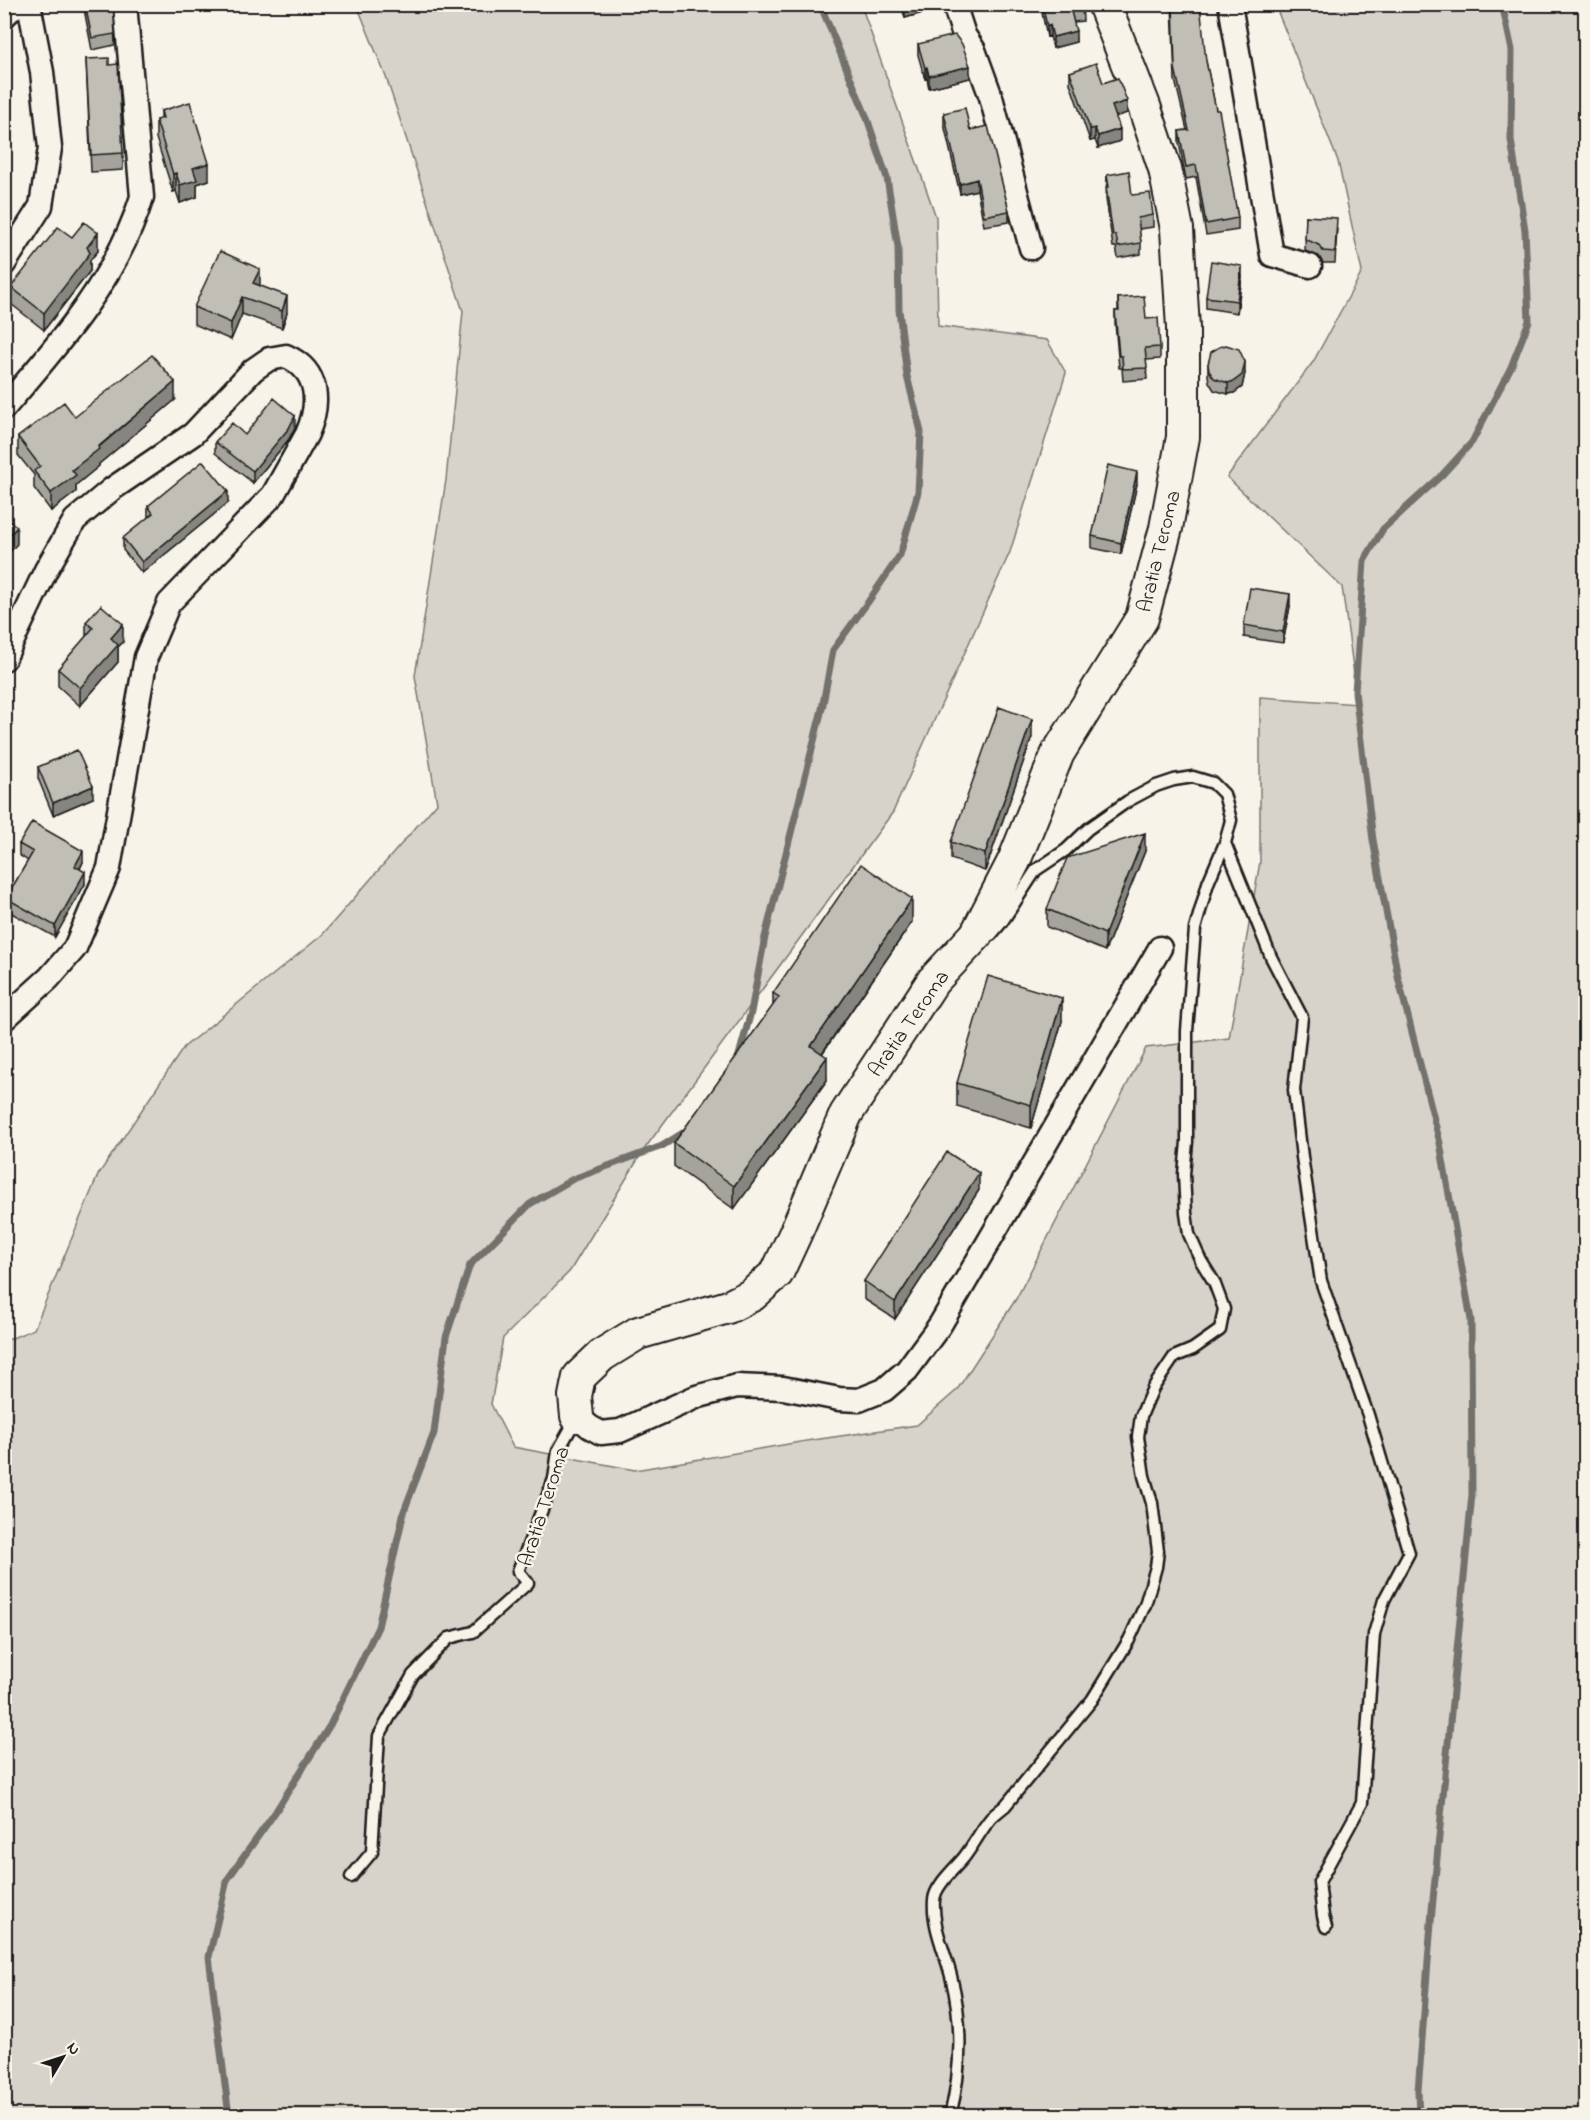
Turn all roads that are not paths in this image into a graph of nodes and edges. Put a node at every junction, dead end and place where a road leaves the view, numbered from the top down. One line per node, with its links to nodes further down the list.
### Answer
1 (17, 4): 7 (street)
2 (29, 4): 9 (street)
3 (125, 4): 11 (street)
4 (954, 4): 8 (street)
5 (1104, 4): 14 (main road, Aratia Teroma)
6 (1230, 4): 10 (street)
7 (4, 16)
8 (1031, 248)
9 (4, 264)
10 (1310, 266)
11 (4, 408)
12 (4, 659): 16 (street)
13 (1225, 843): 14 (lane); 19 (lane); 20 (lane)
14 (976, 935): 17 (main road, Aratia Teroma)
15 (1160, 948): 17 (street)
16 (4, 1019)
17 (577, 1416): 18 (lane, Aratia Teroma)
18 (351, 1877)
19 (1326, 1927)
20 (950, 2115)

